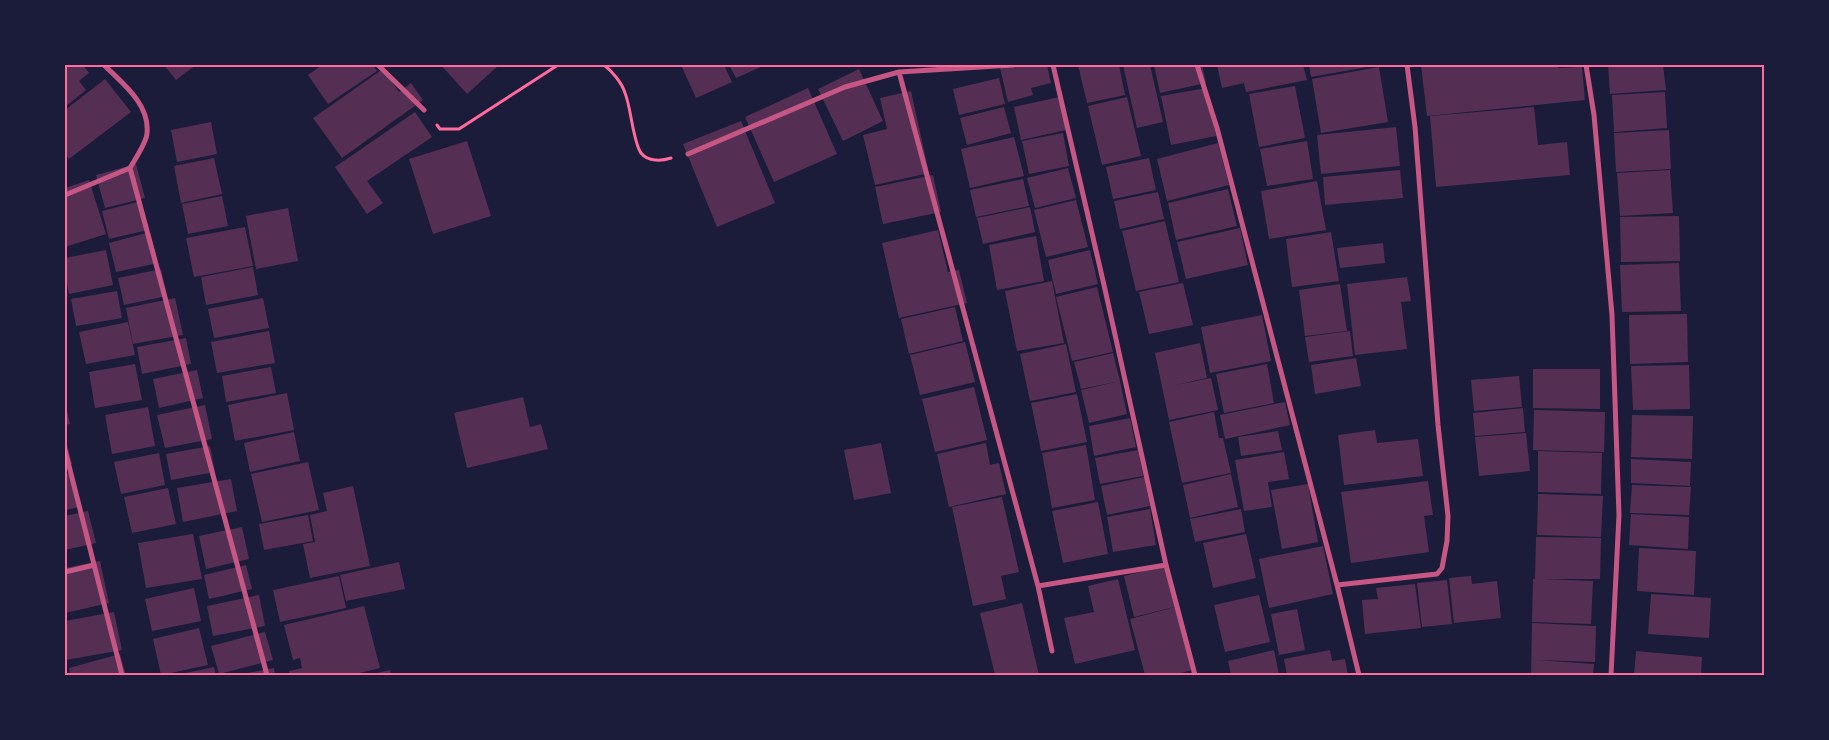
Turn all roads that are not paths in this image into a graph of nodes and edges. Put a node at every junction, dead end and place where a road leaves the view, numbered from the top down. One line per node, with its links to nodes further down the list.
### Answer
1 (104, 65): 11 (street)
2 (378, 65): 9 (street)
3 (1013, 65): 8 (street)
4 (1052, 65): 15 (street)
5 (1197, 65): 17 (street)
6 (1407, 65): 17 (street)
7 (1586, 65): 24 (street)
8 (899, 72): 10 (street); 18 (street)
9 (424, 110)
10 (688, 154)
11 (130, 168): 12 (street); 21 (street)
12 (65, 195)
13 (65, 450): 14 (street)
14 (94, 565): 16 (street); 20 (street)
15 (1166, 565): 18 (street); 22 (street)
16 (65, 572)
17 (1337, 585): 23 (street)
18 (1038, 586): 19 (street)
19 (1052, 651)
20 (122, 675)
21 (267, 675)
22 (1195, 675)
23 (1359, 675)
24 (1610, 675)

